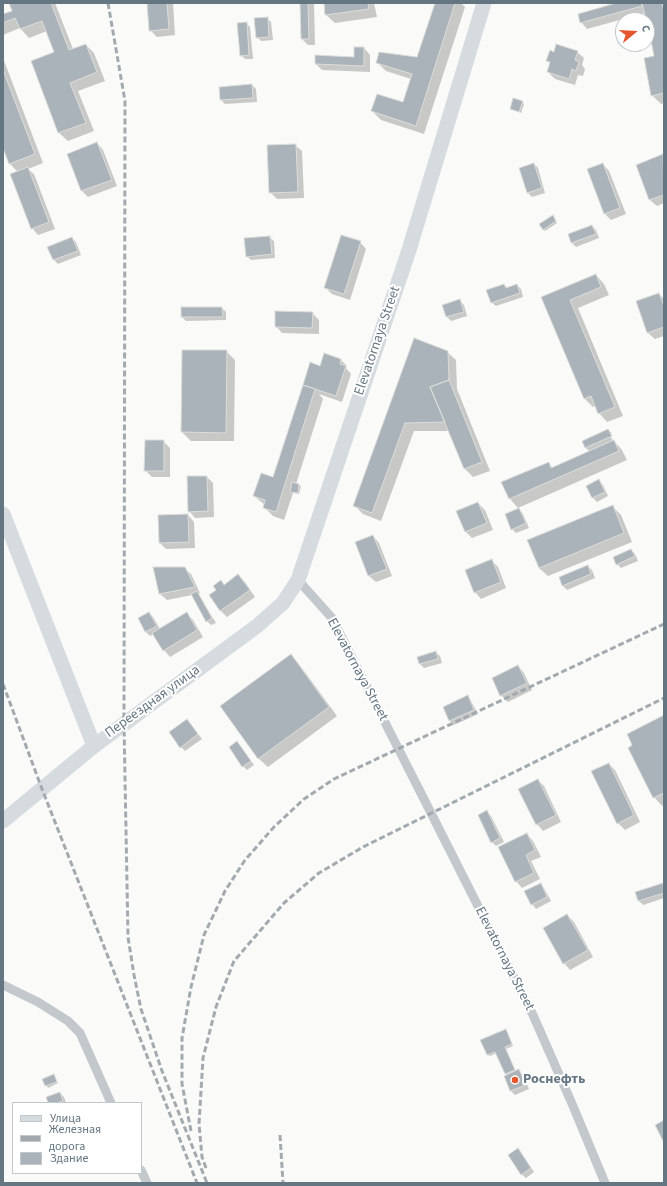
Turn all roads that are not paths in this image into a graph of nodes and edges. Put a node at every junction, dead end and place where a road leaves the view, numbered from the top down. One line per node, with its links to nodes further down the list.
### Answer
1 (484, 3): 3 (main road, Elevatornaya Street)
2 (3, 514): 4 (main road)
3 (298, 580): 4 (main road, Переездная улица); 10 (street, Elevatornaya Street)
4 (94, 746): 5 (main road, Переездная улица)
5 (3, 821)
6 (3, 985): 7 (street)
7 (111, 1102)
8 (142, 1172): 9 (street)
9 (147, 1183)
10 (605, 1183)

